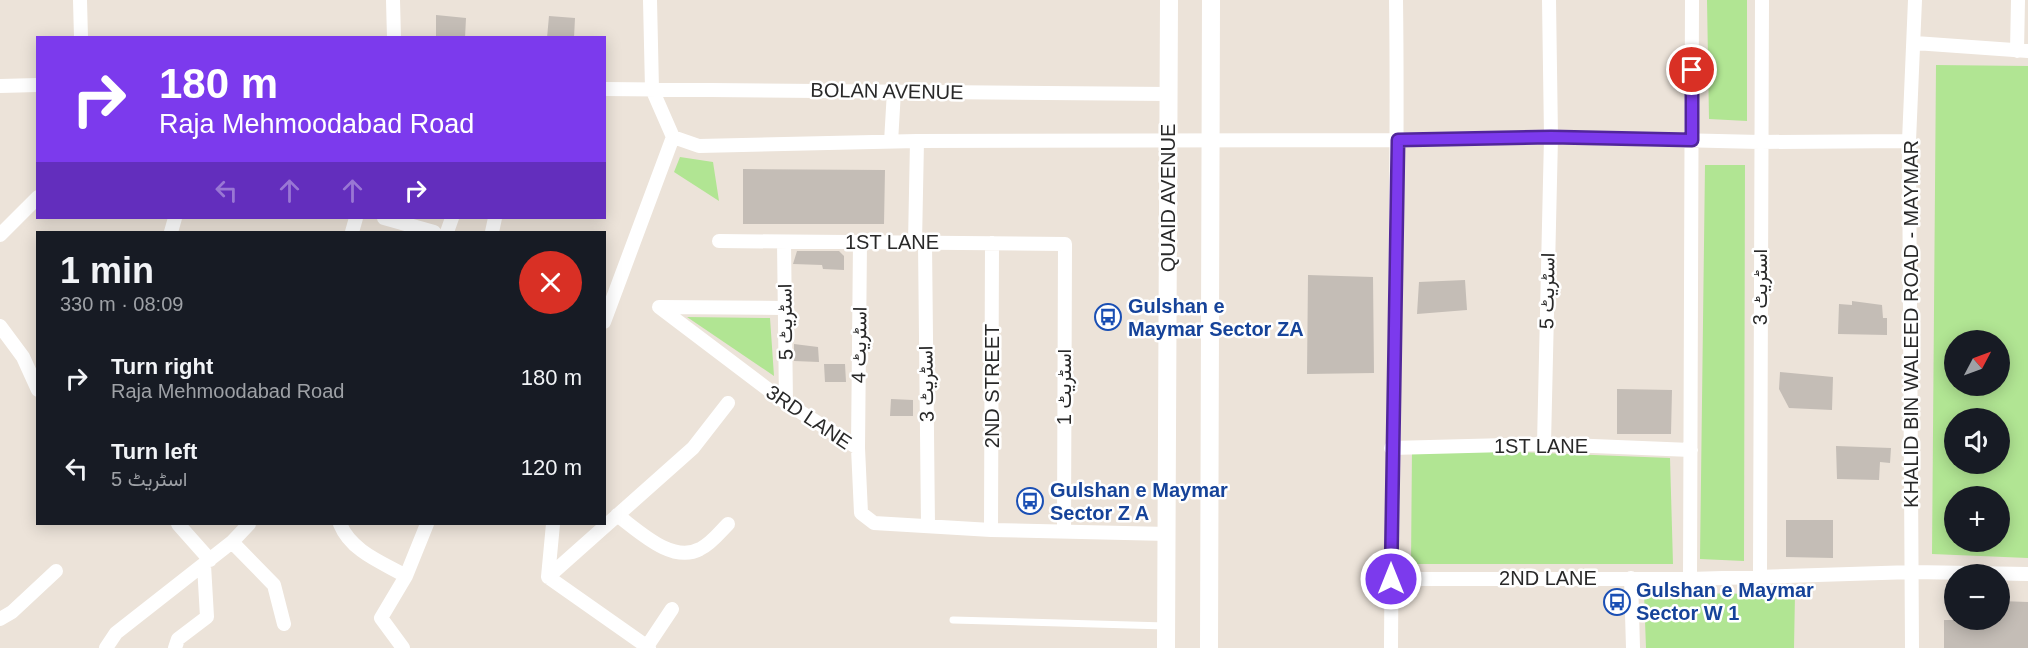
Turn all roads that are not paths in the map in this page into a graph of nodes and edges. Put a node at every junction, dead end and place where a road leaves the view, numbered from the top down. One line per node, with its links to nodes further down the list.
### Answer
1 (80, 0): 12 (street)
2 (393, 0): 13 (street)
3 (650, 0): 19 (street)
4 (1169, 0): 21 (main road, QUAID AVENUE)
5 (1211, 0): 25 (main road)
6 (1396, 0): 26 (street)
7 (1549, 0): 23 (street, اسٹریٹ 5)
8 (1692, 0): 27 (street)
9 (1762, 0): 31 (street, اسٹریٹ 3)
10 (1915, 0): 14 (street, KHALID BIN WALEED ROAD - MAYMAR)
11 (2018, 0): 15 (street)
12 (81, 36)
13 (394, 36)
14 (1915, 43): 15 (street); 29 (street, KHALID BIN WALEED ROAD - MAYMAR)
15 (2023, 51)
16 (36, 85): 17 (street)
17 (0, 86)
18 (606, 88): 19 (street, BOLAN AVENUE)
19 (652, 89): 20 (street, BOLAN AVENUE); 22 (street)
20 (894, 91): 21 (street, BOLAN AVENUE); 30 (street)
21 (1169, 94): 24 (main road, QUAID AVENUE)
22 (674, 137): 30 (street); 43 (street)
23 (1551, 137): 26 (street); 27 (street); 48 (street, اسٹریٹ 5)
24 (1167, 139): 25 (street); 28 (street); 64 (main road, QUAID AVENUE)
25 (1209, 140): 26 (street); 86 (main road)
26 (1398, 140): 50 (street)
27 (1692, 140): 31 (street); 51 (street)
28 (916, 141): 30 (street); 39 (street, اسٹریٹ 3)
29 (1909, 141): 31 (street); 68 (street, KHALID BIN WALEED ROAD - MAYMAR)
30 (891, 142)
31 (1760, 142): 69 (street, اسٹریٹ 3)
32 (36, 199): 35 (street)
33 (388, 219): 34 (street)
34 (430, 231)
35 (0, 235)
36 (719, 241): 37 (street, 1ST LANE)
37 (784, 242): 38 (street, 1ST LANE); 42 (street, اسٹریٹ 5)
38 (860, 242): 39 (street, 1ST LANE); 49 (street, اسٹریٹ 4)
39 (920, 243): 40 (street, 1ST LANE); 61 (street, اسٹریٹ 3)
40 (992, 243): 41 (street, 1ST LANE); 62 (street, 2ND STREET)
41 (1065, 244): 63 (street, اسٹریٹ 1)
42 (784, 308): 47 (street, اسٹریٹ 5); 47 (street, 3RD LANE)
43 (606, 317)
44 (0, 326): 45 (street)
45 (36, 386)
46 (728, 403): 52 (street)
47 (786, 403): 49 (street, 3RD LANE)
48 (1544, 444): 50 (street, 1ST LANE); 51 (street, 1ST LANE)
49 (858, 448): 61 (street, 3RD LANE)
50 (1391, 448): 74 (street)
51 (1691, 450): 75 (street)
52 (617, 515): 53 (street); 60 (street)
53 (728, 524)
54 (179, 525): 66 (street)
55 (248, 525): 65 (street)
56 (340, 525): 71 (street)
57 (427, 525): 71 (street)
58 (553, 525): 72 (street)
59 (606, 525): 72 (street)
60 (606, 525)
61 (928, 526): 62 (street, 3RD LANE)
62 (991, 530): 63 (street, 3RD LANE)
63 (1064, 530): 64 (street, 3RD LANE)
64 (1168, 534): 80 (main road, QUAID AVENUE)
65 (232, 542): 66 (street); 79 (street)
66 (207, 563): 81 (street); 82 (street)
67 (56, 571): 77 (street)
68 (1913, 572): 69 (street, 2ND LANE); 70 (street, 2ND LANE); 89 (street, KHALID BIN WALEED ROAD - MAYMAR)
69 (1760, 574): 75 (street, 2ND LANE)
70 (2028, 574)
71 (406, 576): 83 (street)
72 (548, 577): 84 (street)
73 (1631, 578): 74 (street, 2ND LANE); 75 (street, 2ND LANE); 88 (street)
74 (1391, 579): 87 (street)
75 (1690, 579)
76 (672, 609): 84 (street)
77 (0, 619)
78 (953, 620): 80 (lane)
79 (284, 624)
80 (1166, 626): 85 (main road, QUAID AVENUE)
81 (106, 648)
82 (175, 648)
83 (403, 648)
84 (648, 648)
85 (1166, 648)
86 (1209, 648)
87 (1391, 648)
88 (1632, 648)
89 (1912, 648)

